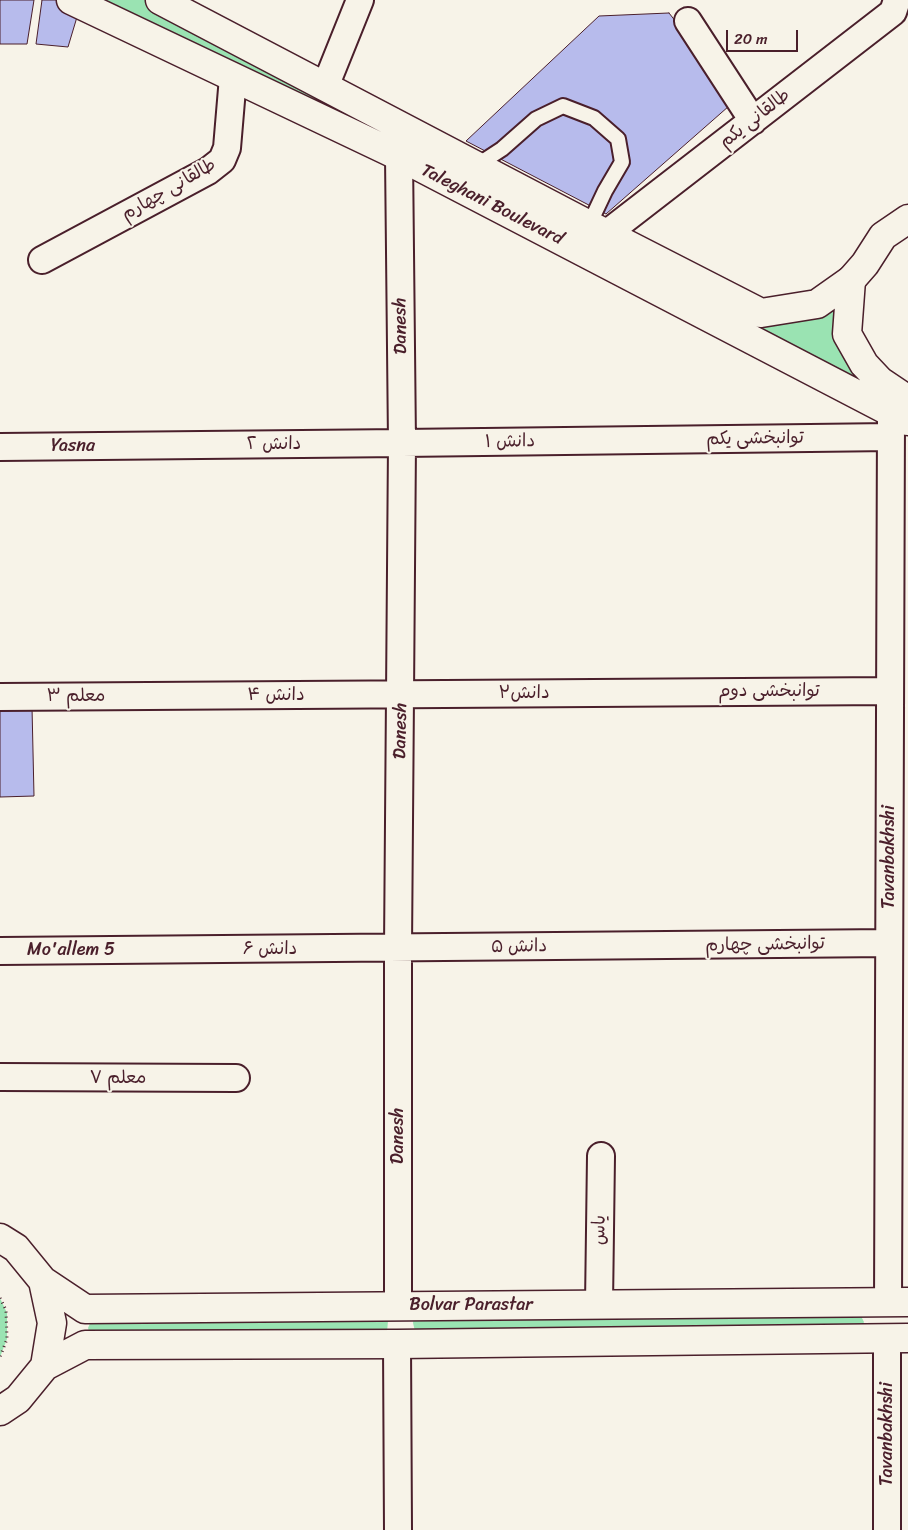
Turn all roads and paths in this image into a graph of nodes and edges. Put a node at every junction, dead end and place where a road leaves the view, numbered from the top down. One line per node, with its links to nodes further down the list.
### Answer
1 (71, 0): 6 (main road, Taleghani Boulevard)
2 (160, 0): 7 (main road, Taleghani Boulevard)
3 (360, 0): 7 (street)
4 (897, 0): 8 (street, طالقانی یکم)
5 (688, 21): 8 (street)
6 (234, 77): 9 (main road, Taleghani Boulevard); 13 (street, طالقانی چهارم)
7 (325, 87): 10 (main road, Taleghani Boulevard)
8 (752, 121): 12 (street, طالقانی یکم)
9 (399, 156): 15 (main road, Taleghani Boulevard); 17 (street, Danesh)
10 (476, 166): 12 (main road, Taleghani Boulevard); 12 (lane)
11 (908, 219): 14 (main road)
12 (598, 229): 14 (main road, Taleghani Boulevard)
13 (42, 260)
14 (851, 280): 15 (main road)
15 (900, 417): 16 (street, توانبخشی یکم); 20 (street, Tavanbakhshi)
16 (619, 441): 17 (street, دانش ١)
17 (402, 444): 18 (street, دانش ٢); 22 (street, Danesh)
18 (145, 445): 19 (street, Yasna)
19 (0, 446)
20 (890, 691): 21 (street, توانبخشی دوم); 25 (street, Tavanbakhshi)
21 (647, 692): 22 (street, دانش٣)
22 (401, 694): 23 (street, دانش ۴); 27 (street, Danesh)
23 (152, 695): 24 (street, معلم ۳)
24 (0, 697)
25 (889, 944): 26 (street, توانبخشی چهارم); 30 (street, Tavanbakhshi)
26 (640, 946): 27 (street, دانش ۵)
27 (398, 948): 28 (street, دانش ۶); 40 (street, Danesh)
28 (141, 950): 29 (street, Mo'allem 5)
29 (0, 951)
30 (898, 983): 33 (street, Tavanbakhshi)
31 (0, 1077): 32 (street, معلم ٧)
32 (236, 1078)
33 (898, 1119): 38 (street, Tavanbakhshi)
34 (601, 1156): 39 (street, یاس)
35 (0, 1238): 36 (main road)
36 (43, 1281): 40 (main road, Bolvar Parastar); 46 (main road)
37 (0, 1298): 42 (path)
38 (898, 1302): 39 (main road, Bolvar Parastar); 43 (main road)
39 (599, 1304): 40 (main road, Bolvar Parastar)
40 (398, 1306): 44 (main road)
41 (0, 1326): 42 (path)
42 (7, 1326): 45 (path)
43 (898, 1338): 44 (main road); 49 (street, Tavanbakhshi)
44 (398, 1344): 46 (main road); 48 (street)
45 (0, 1357)
46 (44, 1366): 47 (main road)
47 (0, 1411)
48 (398, 1530)
49 (886, 1530)

